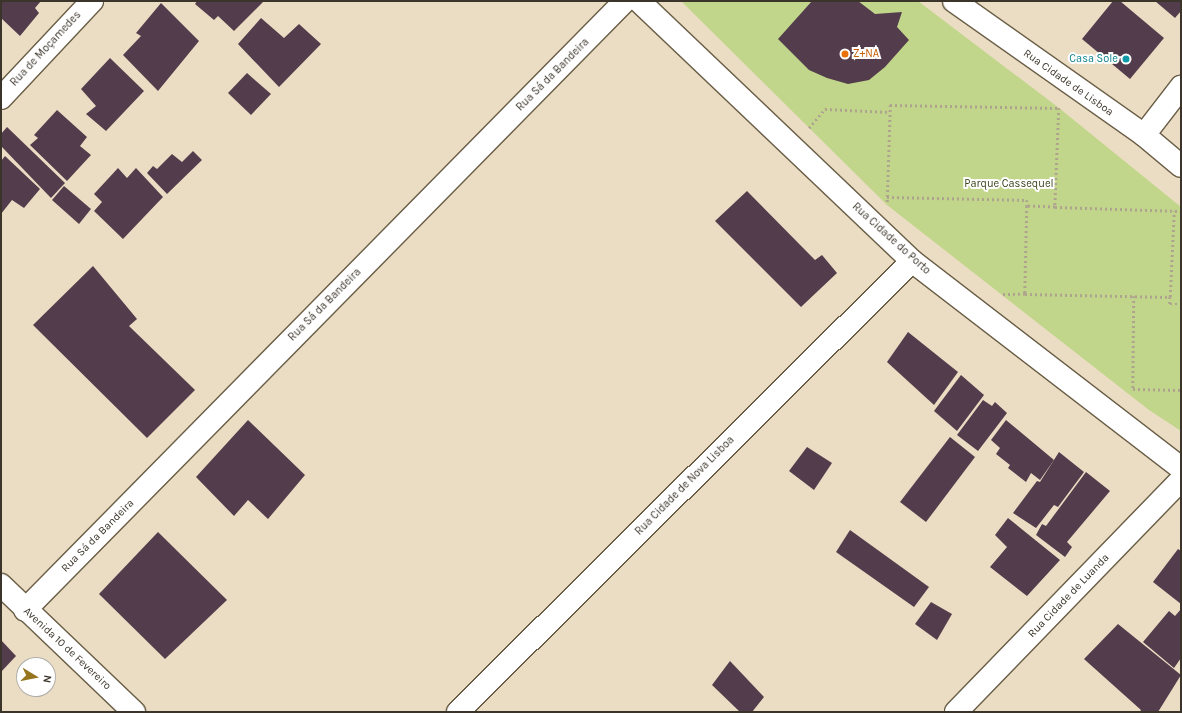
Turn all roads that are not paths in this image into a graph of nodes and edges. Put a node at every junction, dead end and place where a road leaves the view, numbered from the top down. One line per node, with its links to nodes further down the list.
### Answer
1 (92, 1): 8 (street, Rua de Moçamedes)
2 (625, 1): 15 (street, Rua Sá da Bandeira)
3 (639, 1): 11 (street, Rua Cidade do Porto)
4 (954, 1): 6 (street, Rua Cidade de Lisboa)
5 (966, 1): 6 (street)
6 (980, 21): 9 (street, Rua Cidade de Lisboa)
7 (1181, 87): 9 (street)
8 (1, 98)
9 (1144, 135): 10 (street, Rua Cidade de Lisboa)
10 (1181, 166)
11 (912, 261): 12 (street, Rua Cidade do Porto); 17 (street, Rua Cidade de Nova Lisboa)
12 (1181, 468)
13 (1181, 480): 18 (street, Rua Cidade de Luanda)
14 (1, 586): 15 (street, Avenida 10 de Fevereiro)
15 (25, 610): 16 (street, Avenida 10 de Fevereiro)
16 (134, 712)
17 (458, 712)
18 (956, 712)

